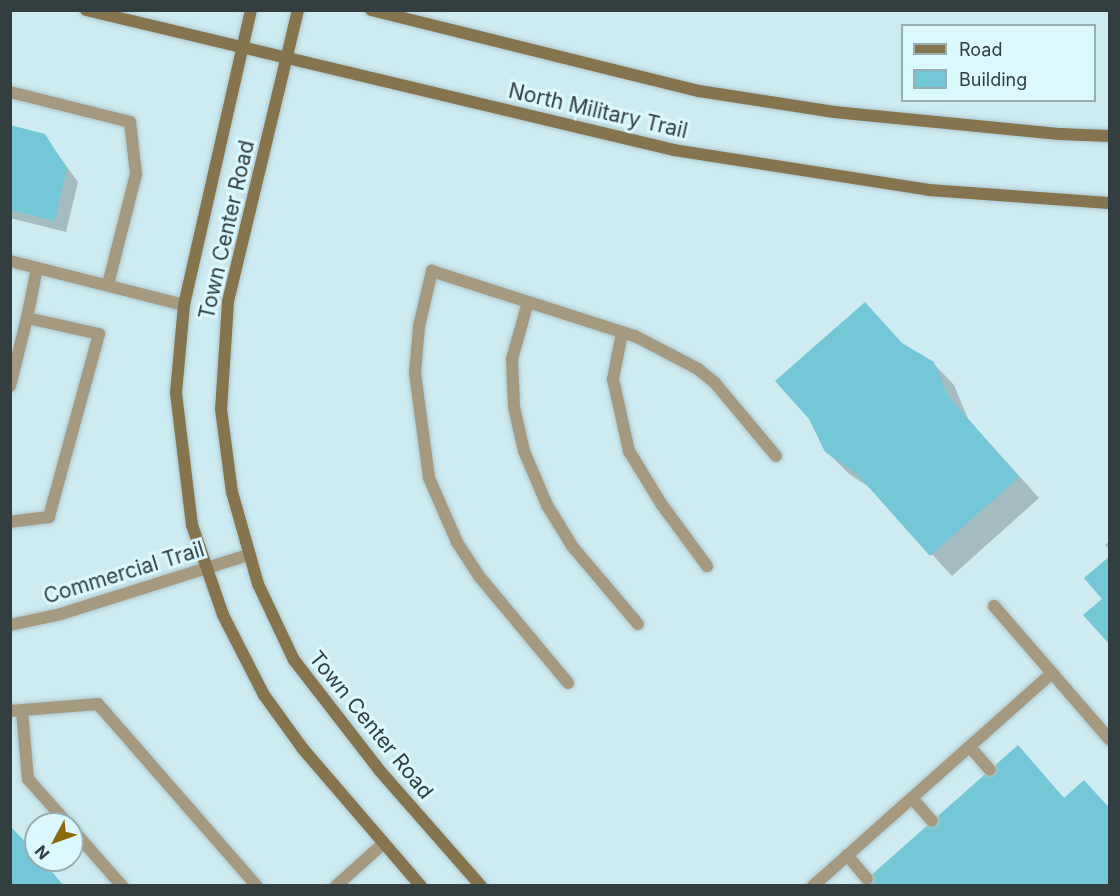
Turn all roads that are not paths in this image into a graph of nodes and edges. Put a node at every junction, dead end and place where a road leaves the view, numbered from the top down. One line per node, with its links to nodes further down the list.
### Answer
1 (86, 10): 5 (main road, North Military Trail)
2 (251, 10): 5 (main road, Town Center Road)
3 (298, 10): 6 (main road, Town Center Road)
4 (371, 10): 8 (main road, North Military Trail)
5 (243, 48): 6 (main road, North Military Trail); 14 (main road, Town Center Road)
6 (286, 59): 9 (main road, North Military Trail); 20 (main road, Town Center Road)
7 (10, 92): 12 (street)
8 (1110, 136)
9 (1110, 203)
10 (10, 261): 11 (street)
11 (37, 268): 12 (street); 15 (street)
12 (108, 285): 14 (street)
13 (528, 302): 16 (street); 24 (street); 27 (street)
14 (184, 305): 22 (main road, Town Center Road)
15 (27, 318): 17 (street); 19 (street)
16 (622, 333): 18 (street); 21 (street)
17 (10, 386)
18 (776, 456)
19 (10, 522)
20 (248, 555): 22 (street, Commercial Trail); 43 (main road, Town Center Road)
21 (707, 566)
22 (206, 568): 25 (street, Commercial Trail); 36 (main road, Town Center Road)
23 (994, 606): 26 (street)
24 (638, 624)
25 (10, 625)
26 (1052, 673): 29 (street); 30 (street)
27 (568, 683)
28 (16, 711): 33 (street); 40 (street)
29 (1110, 740)
30 (970, 747): 31 (street); 32 (street)
31 (990, 770)
32 (912, 798): 34 (street); 37 (street)
33 (57, 812)
34 (932, 821)
35 (84, 842): 39 (street)
36 (384, 843): 41 (street); 42 (main road, Town Center Road)
37 (847, 855): 38 (street); 44 (street)
38 (867, 879)
39 (122, 885)
40 (257, 885)
41 (336, 885)
42 (421, 885)
43 (481, 885)
44 (813, 885)

